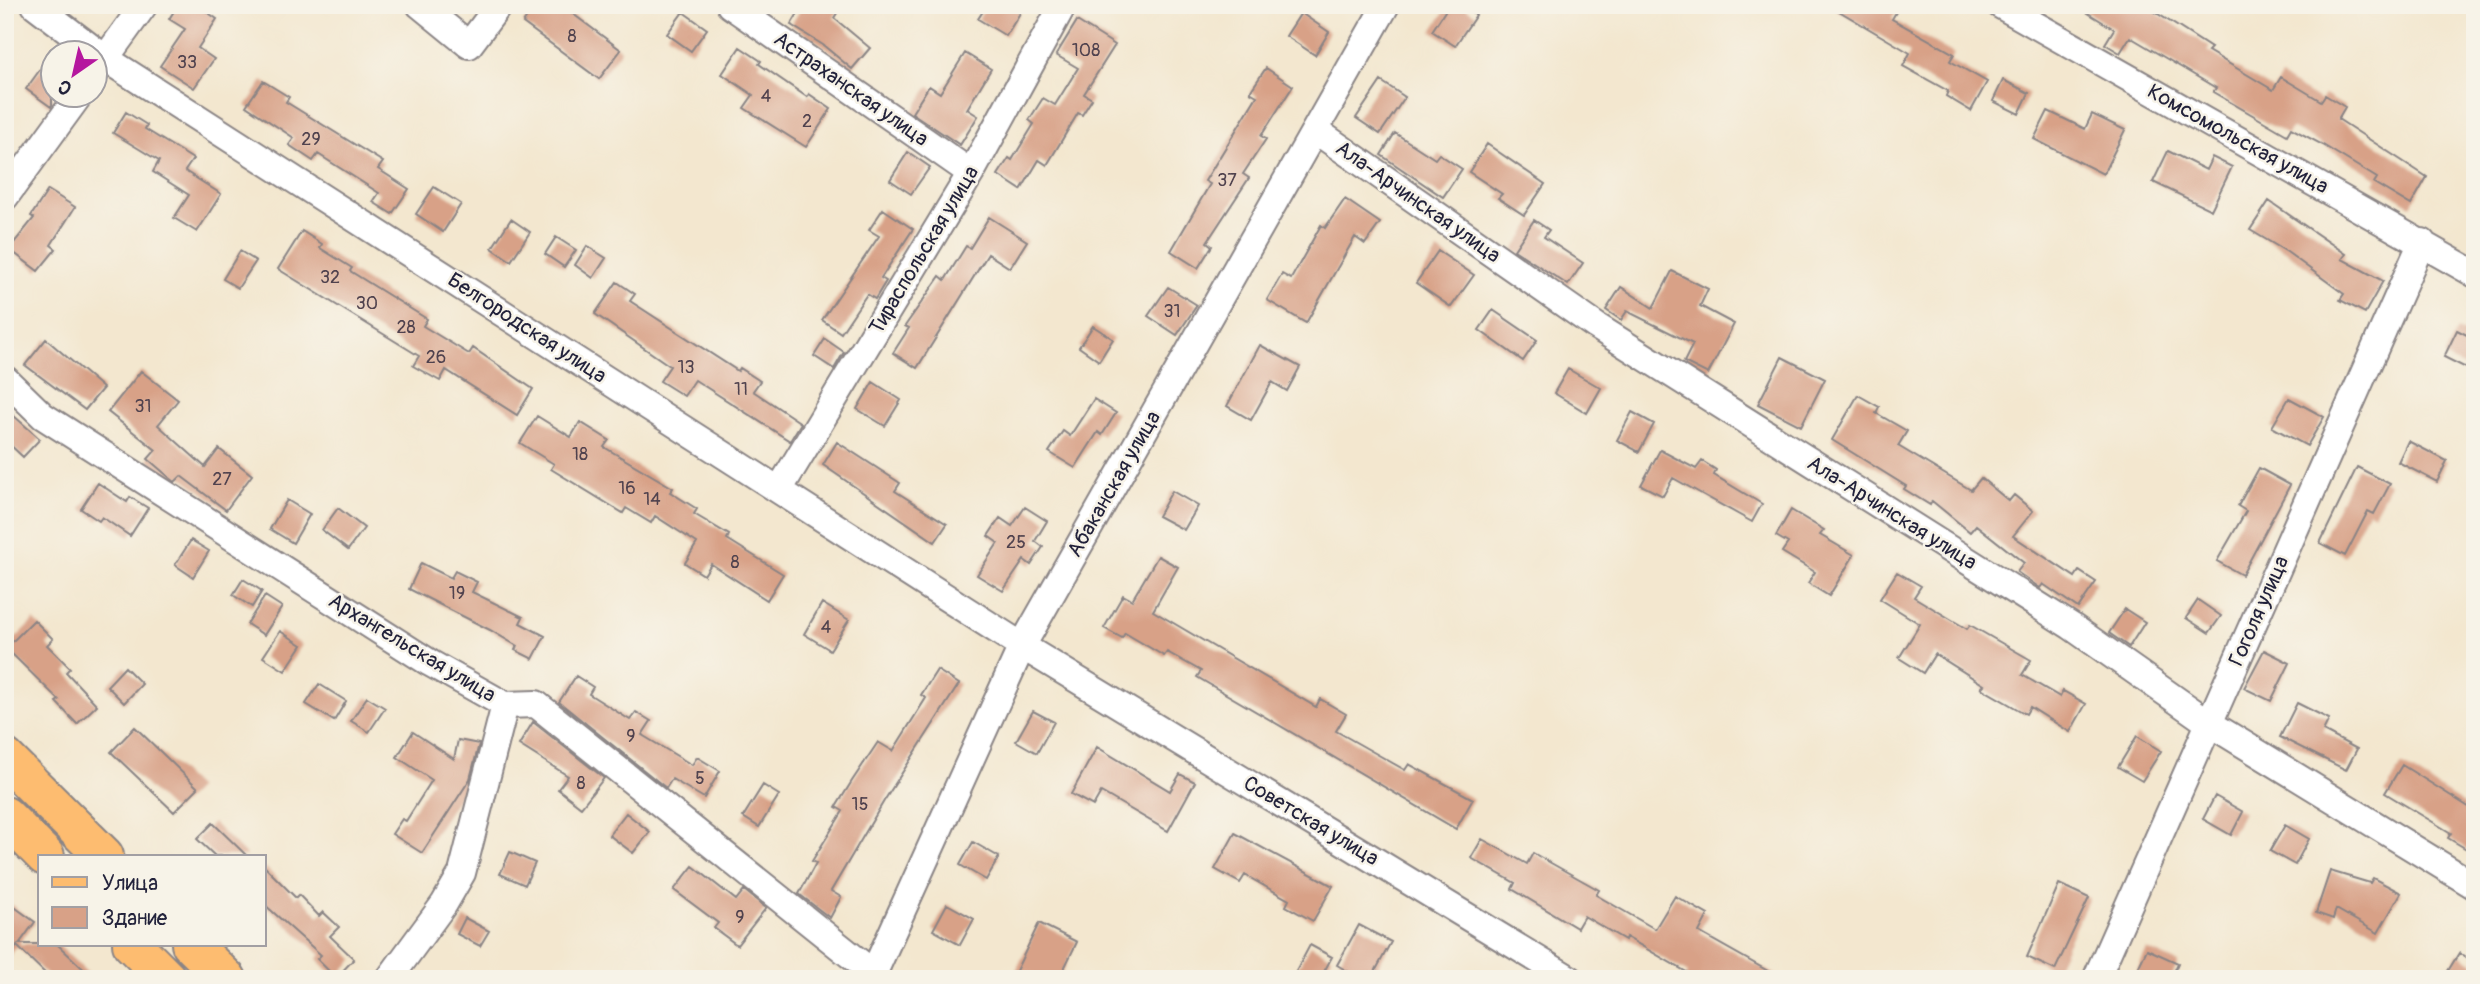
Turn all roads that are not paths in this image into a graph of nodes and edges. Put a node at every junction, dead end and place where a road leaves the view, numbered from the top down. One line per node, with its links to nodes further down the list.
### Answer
1 (35, 5): 9 (street, Белгородская улица)
2 (144, 5): 10 (street)
3 (420, 5): 4 (street)
4 (499, 5)
5 (730, 5): 14 (street, Астраханская улица)
6 (1063, 5): 14 (street, Тираспольская улица)
7 (1386, 5): 13 (street, Абаканская улица)
8 (2000, 5): 16 (street, Комсомольская улица)
9 (70, 38)
10 (108, 55)
11 (108, 71): 19 (street, Белгородская улица)
12 (69, 108): 15 (street)
13 (1315, 130): 20 (street, Абаканская улица); 22 (street, Ала-Арчинская улица)
14 (971, 173): 19 (street, Тираспольская улица)
15 (5, 197)
16 (2422, 242): 17 (street, Комсомольская улица); 22 (street, Гоголя улица)
17 (2475, 274)
18 (5, 379): 21 (street, Архангельская улица)
19 (779, 490): 20 (street, Белгородская улица)
20 (1022, 646): 30 (street, Абаканская улица); 34 (street, Советская улица)
21 (505, 705): 30 (street, Архангельская улица); 33 (street)
22 (2209, 723): 27 (street, Ала-Арчинская улица); 35 (street, Гоголя улица)
23 (5, 758): 26 (main road)
24 (5, 816): 25 (main road)
25 (44, 855)
26 (103, 855)
27 (2475, 886)
28 (134, 946): 31 (main road)
29 (193, 946): 32 (main road)
30 (873, 976)
31 (167, 979)
32 (227, 979)
33 (389, 979)
34 (1570, 979)
35 (2096, 979)

